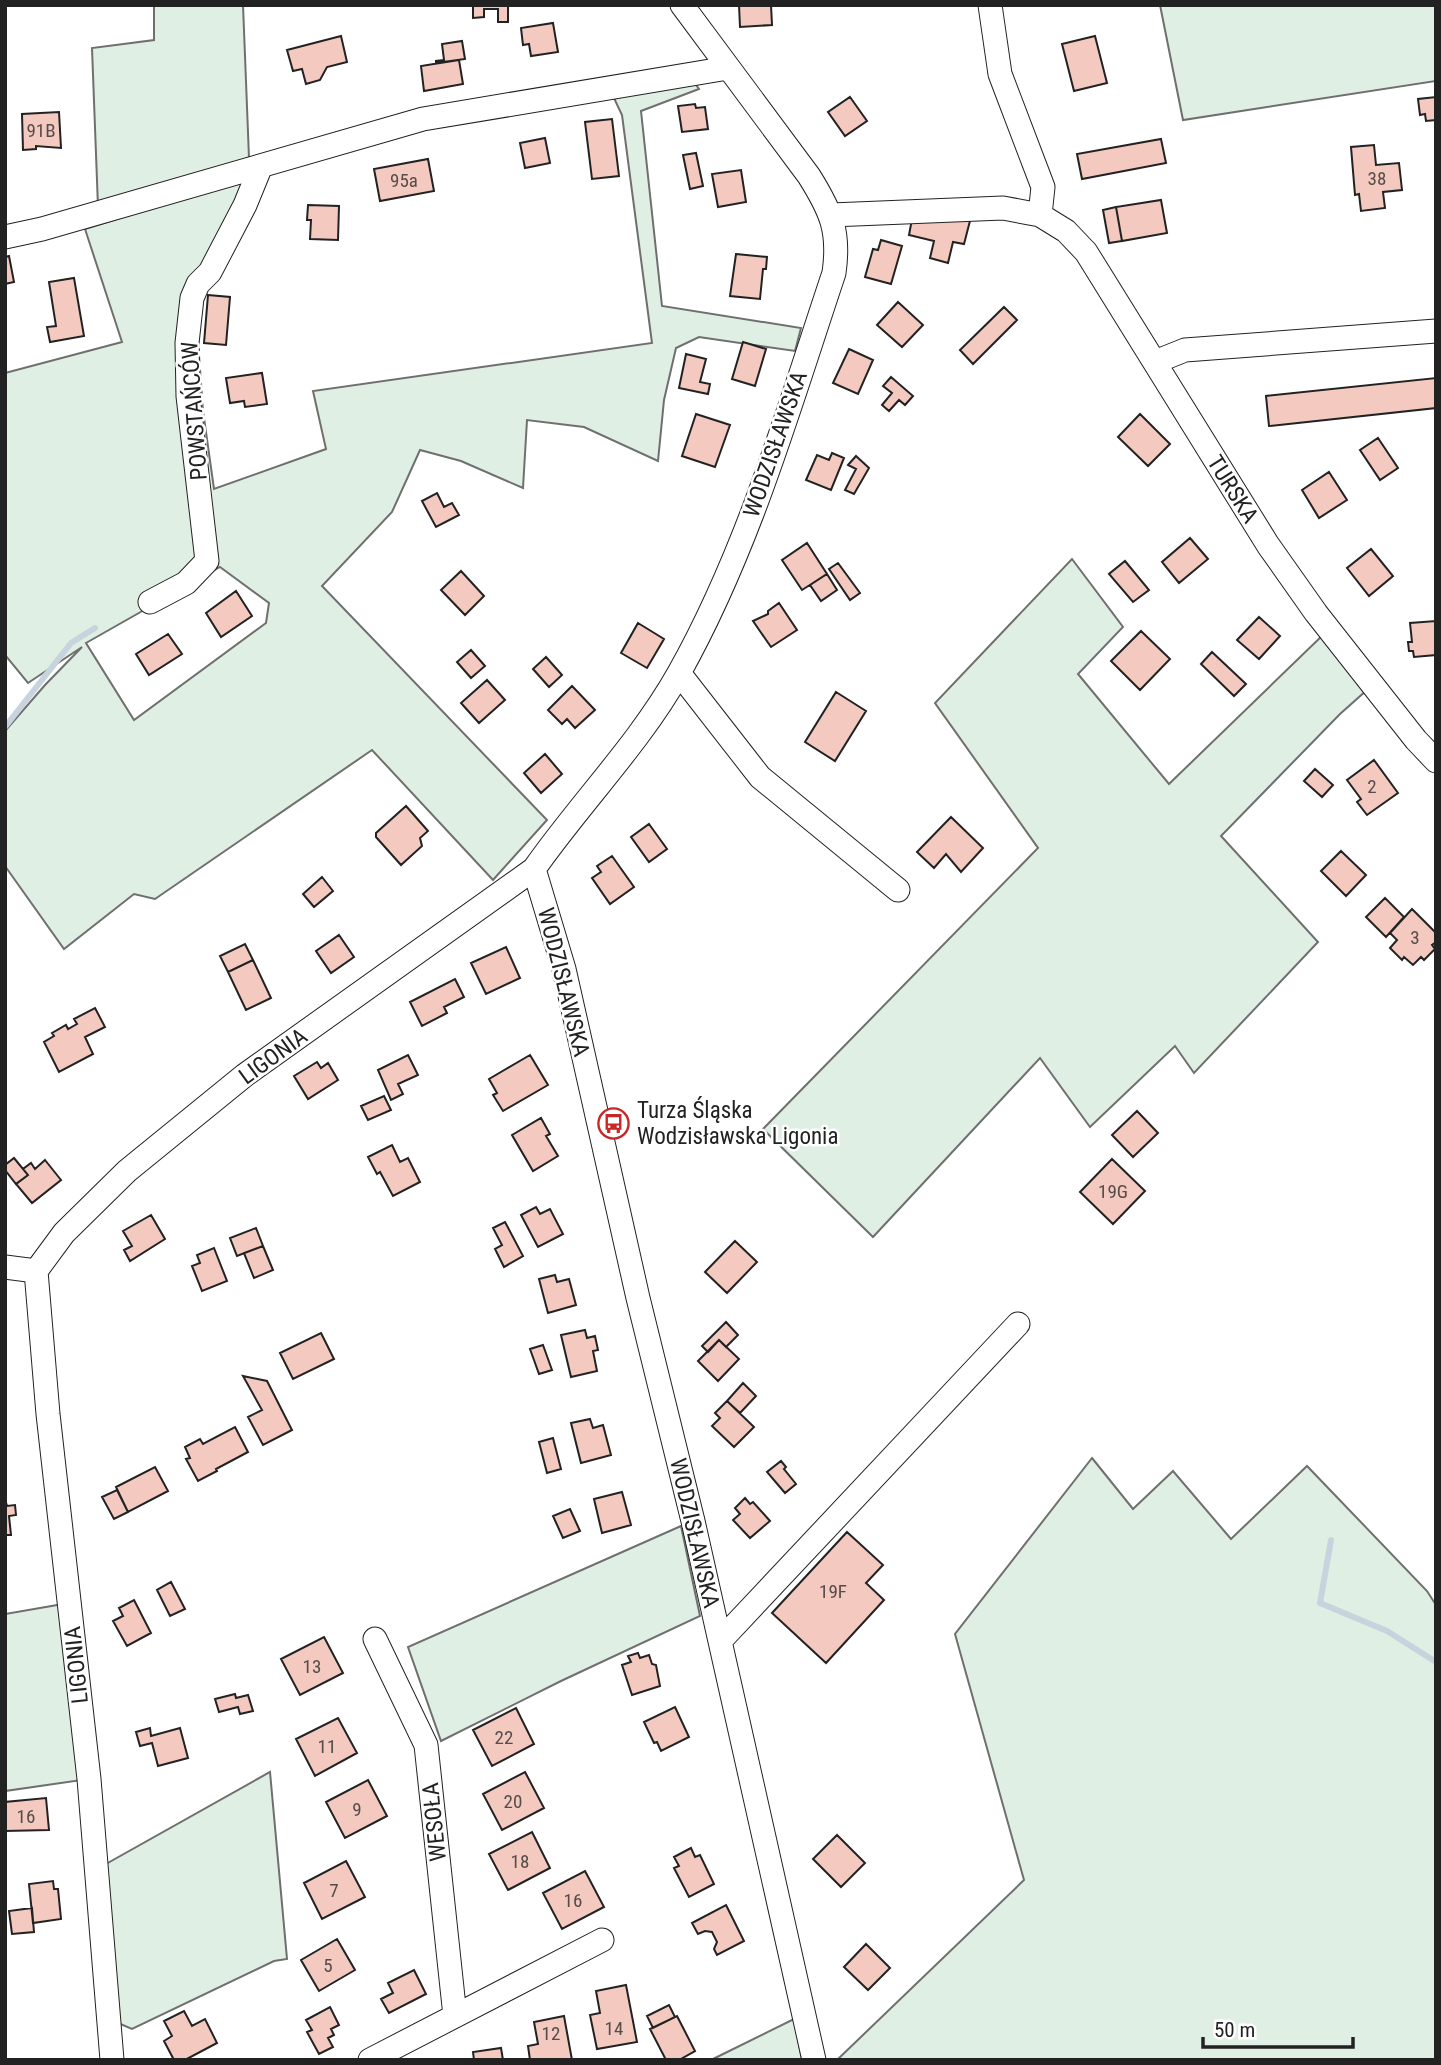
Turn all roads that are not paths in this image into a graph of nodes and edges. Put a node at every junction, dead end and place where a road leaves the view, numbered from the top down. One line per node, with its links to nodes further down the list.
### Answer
1 (682, 5): 3 (street, WODZISŁAWSKA)
2 (990, 5): 6 (street)
3 (728, 68): 4 (street); 5 (street, WODZISŁAWSKA)
4 (261, 166): 7 (street); 10 (street, POWSTAŃCÓW)
5 (831, 215): 6 (street, TURSKA); 11 (street, WODZISŁAWSKA)
6 (1040, 215): 9 (street, TURSKA)
7 (5, 237)
8 (1436, 331): 9 (street)
9 (1155, 362): 12 (street, TURSKA)
10 (150, 602)
11 (679, 673): 13 (street, WODZISŁAWSKA); 14 (street)
12 (1436, 761)
13 (534, 869): 16 (street, LIGONIA); 19 (street, WODZISŁAWSKA)
14 (898, 890)
15 (5, 1267): 16 (street)
16 (36, 1271): 22 (street, LIGONIA)
17 (1018, 1324): 19 (street)
18 (375, 1639): 21 (street, WESOŁA)
19 (720, 1641): 24 (street, WODZISŁAWSKA)
20 (602, 1940): 21 (street)
21 (455, 2016): 23 (street)
22 (112, 2060)
23 (370, 2060)
24 (814, 2060)

